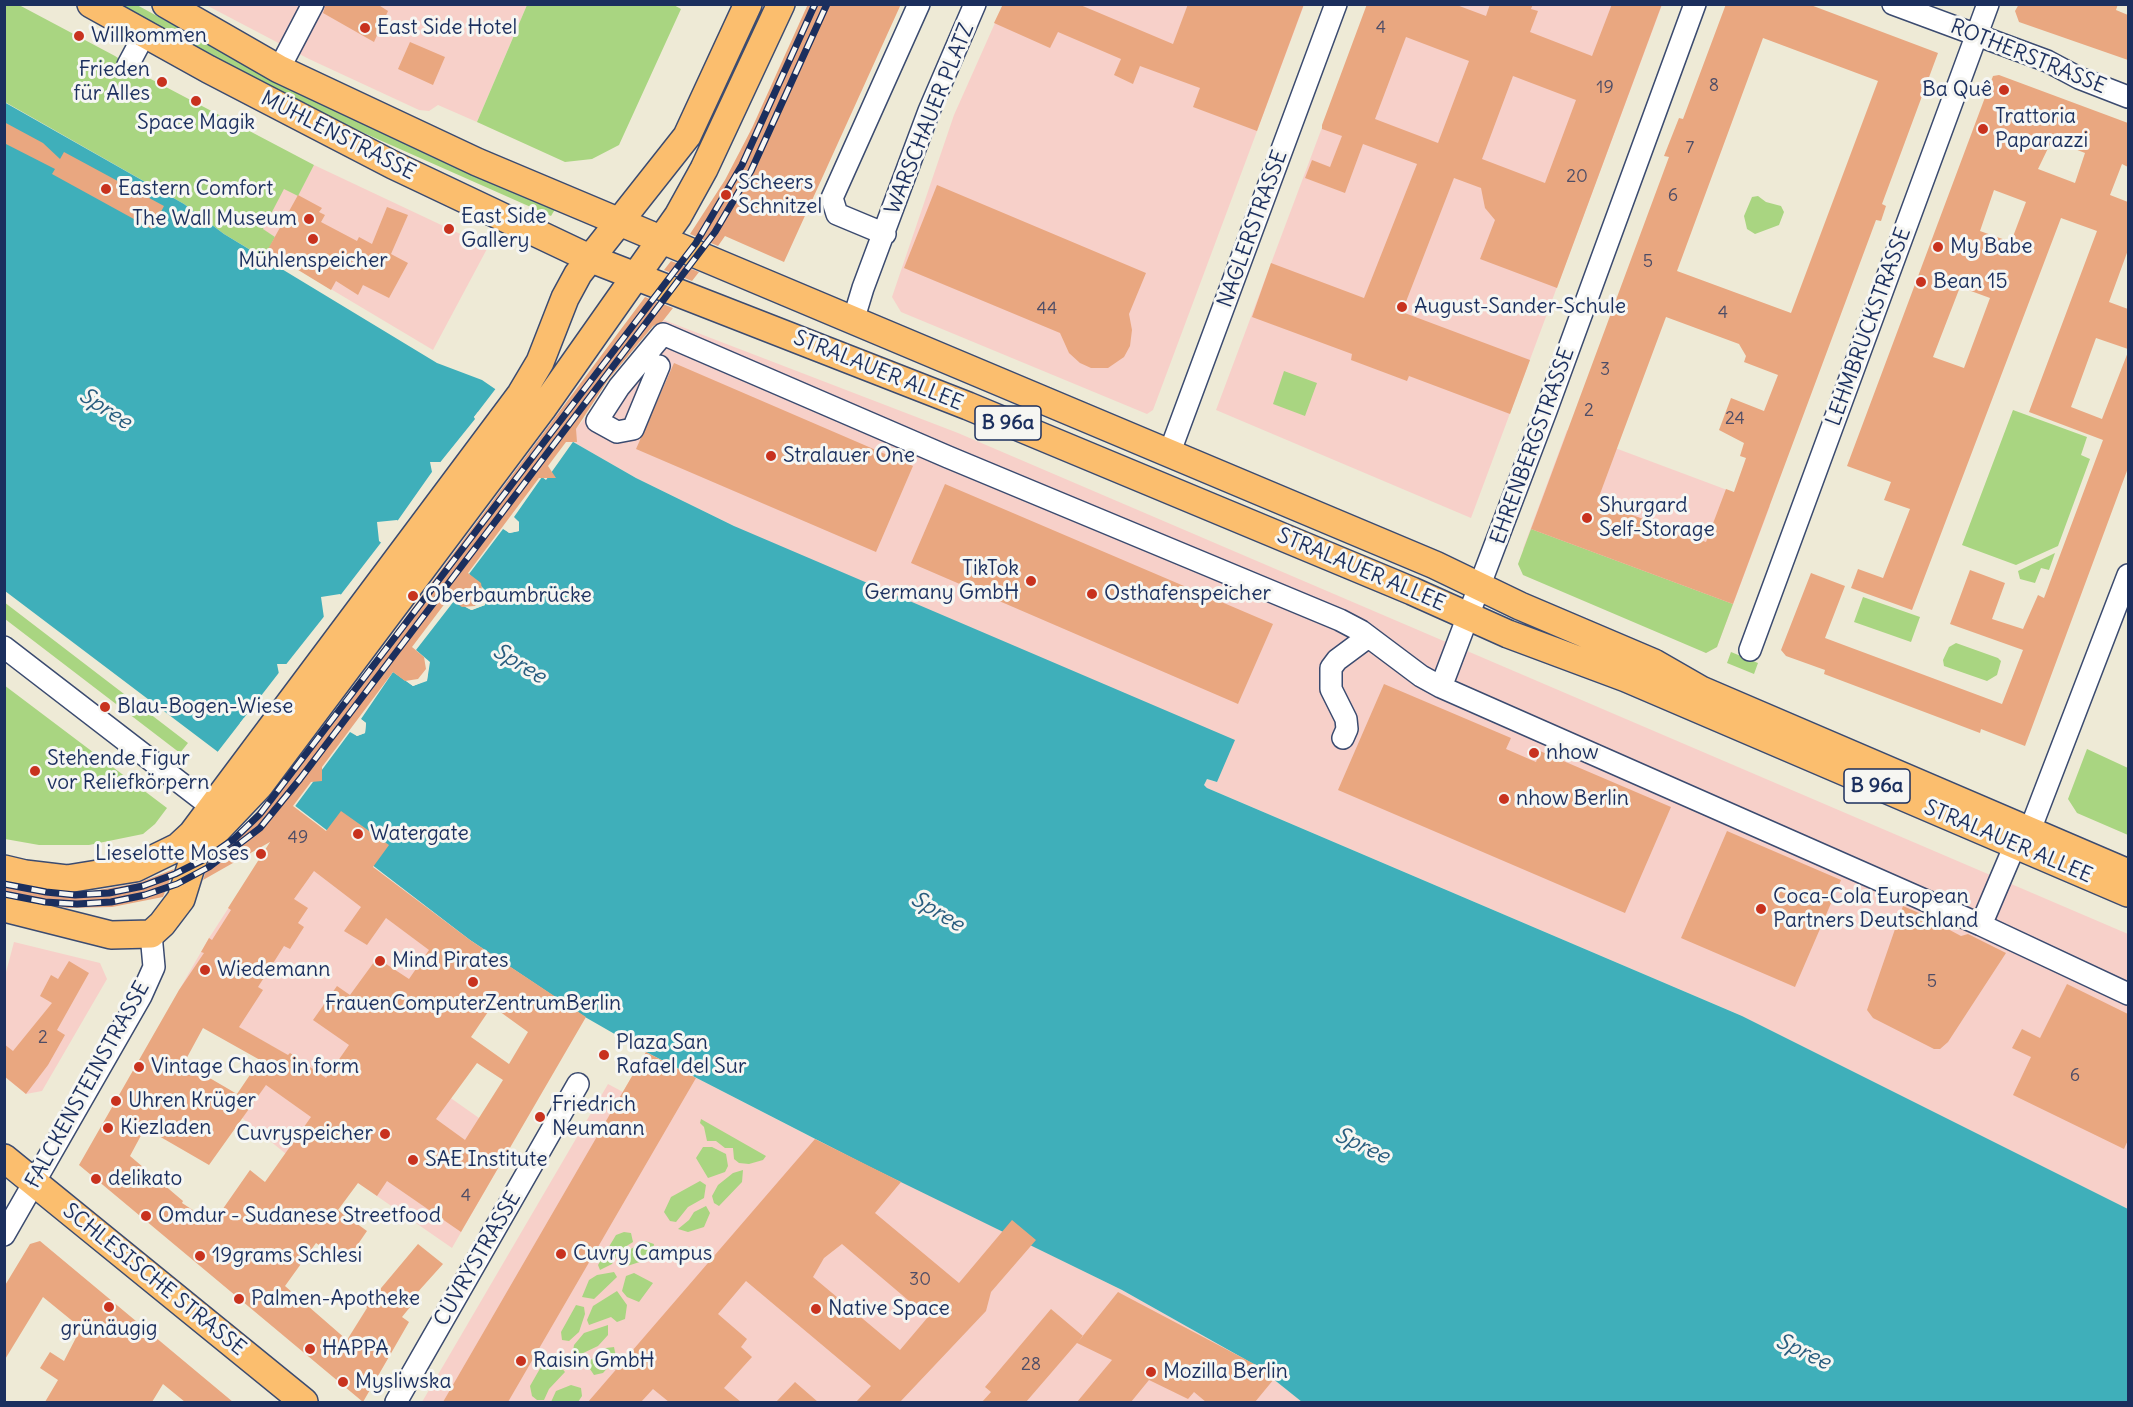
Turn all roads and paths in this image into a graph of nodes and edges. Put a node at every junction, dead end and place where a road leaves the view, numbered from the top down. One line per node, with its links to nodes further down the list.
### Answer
1 (91, 4): 12 (main road, MÜHLENSTRASSE)
2 (166, 4): 15 (main road, MÜHLENSTRASSE)
3 (313, 4): 15 (street)
4 (748, 4): 17 (main road)
5 (781, 4): 19 (main road)
6 (919, 4): 18 (street, WARSCHAUER PLATZ)
7 (975, 4): 18 (street, WARSCHAUER PLATZ)
8 (1336, 4): 25 (street, NAGLERSTRASSE)
9 (1695, 4): 27 (street, EHRENBERGSTRASSE)
10 (1893, 4): 13 (street, ROTHERSTRASSE)
11 (1988, 4): 13 (street, LEHMBRUCKSTRASSE)
12 (144, 35): 14 (street); 20 (main road, MÜHLENSTRASSE)
13 (1977, 35): 16 (street, ROTHERSTRASSE); 31 (street, LEHMBRUCKSTRASSE)
14 (128, 65)
15 (279, 69): 17 (main road, MÜHLENSTRASSE)
16 (2128, 97)
17 (621, 220): 19 (main road, MÜHLENSTRASSE); 20 (main road)
18 (885, 234): 22 (street, WARSCHAUER PLATZ)
19 (662, 238): 21 (main road); 22 (main road, STRALAUER ALLEE / B 96a)
20 (589, 258): 21 (main road, STRALAUER ALLEE / B 96a); 24 (main road)
21 (634, 276): 24 (main road); 28 (main road, STRALAUER ALLEE / B 96a)
22 (853, 321): 25 (main road, STRALAUER ALLEE / B 96a)
23 (659, 366): 29 (street)
24 (532, 401): 34 (main road)
25 (1169, 454): 27 (main road, STRALAUER ALLEE / B 96a)
26 (2128, 575): 35 (street)
27 (1480, 585): 28 (street, EHRENBERGSTRASSE); 35 (main road, STRALAUER ALLEE / B 96a)
28 (1468, 617): 32 (street, EHRENBERGSTRASSE); 35 (main road, STRALAUER ALLEE / B 96a)
29 (1368, 637): 32 (street); 33 (street)
30 (4, 647): 34 (street)
31 (1749, 650)
32 (1440, 687): 40 (street)
33 (1343, 738)
34 (223, 812): 36 (main road); 41 (main road)
35 (2023, 837): 37 (main road, STRALAUER ALLEE / B 96a); 38 (main road, STRALAUER ALLEE / B 96a); 40 (street)
36 (4, 869)
37 (2128, 873)
38 (2128, 893)
39 (4, 908): 41 (main road)
40 (1981, 925): 42 (street)
41 (151, 934): 45 (street, FALCKENSTEINSTRASSE)
42 (2128, 994)
43 (578, 1084): 48 (street, CUVRYSTRASSE)
44 (4, 1158): 45 (main road, SCHLESISCHE STRASSE)
45 (33, 1181): 46 (street, FALCKENSTEINSTRASSE); 47 (main road, SCHLESISCHE STRASSE)
46 (4, 1235)
47 (304, 1402)
48 (396, 1402)

